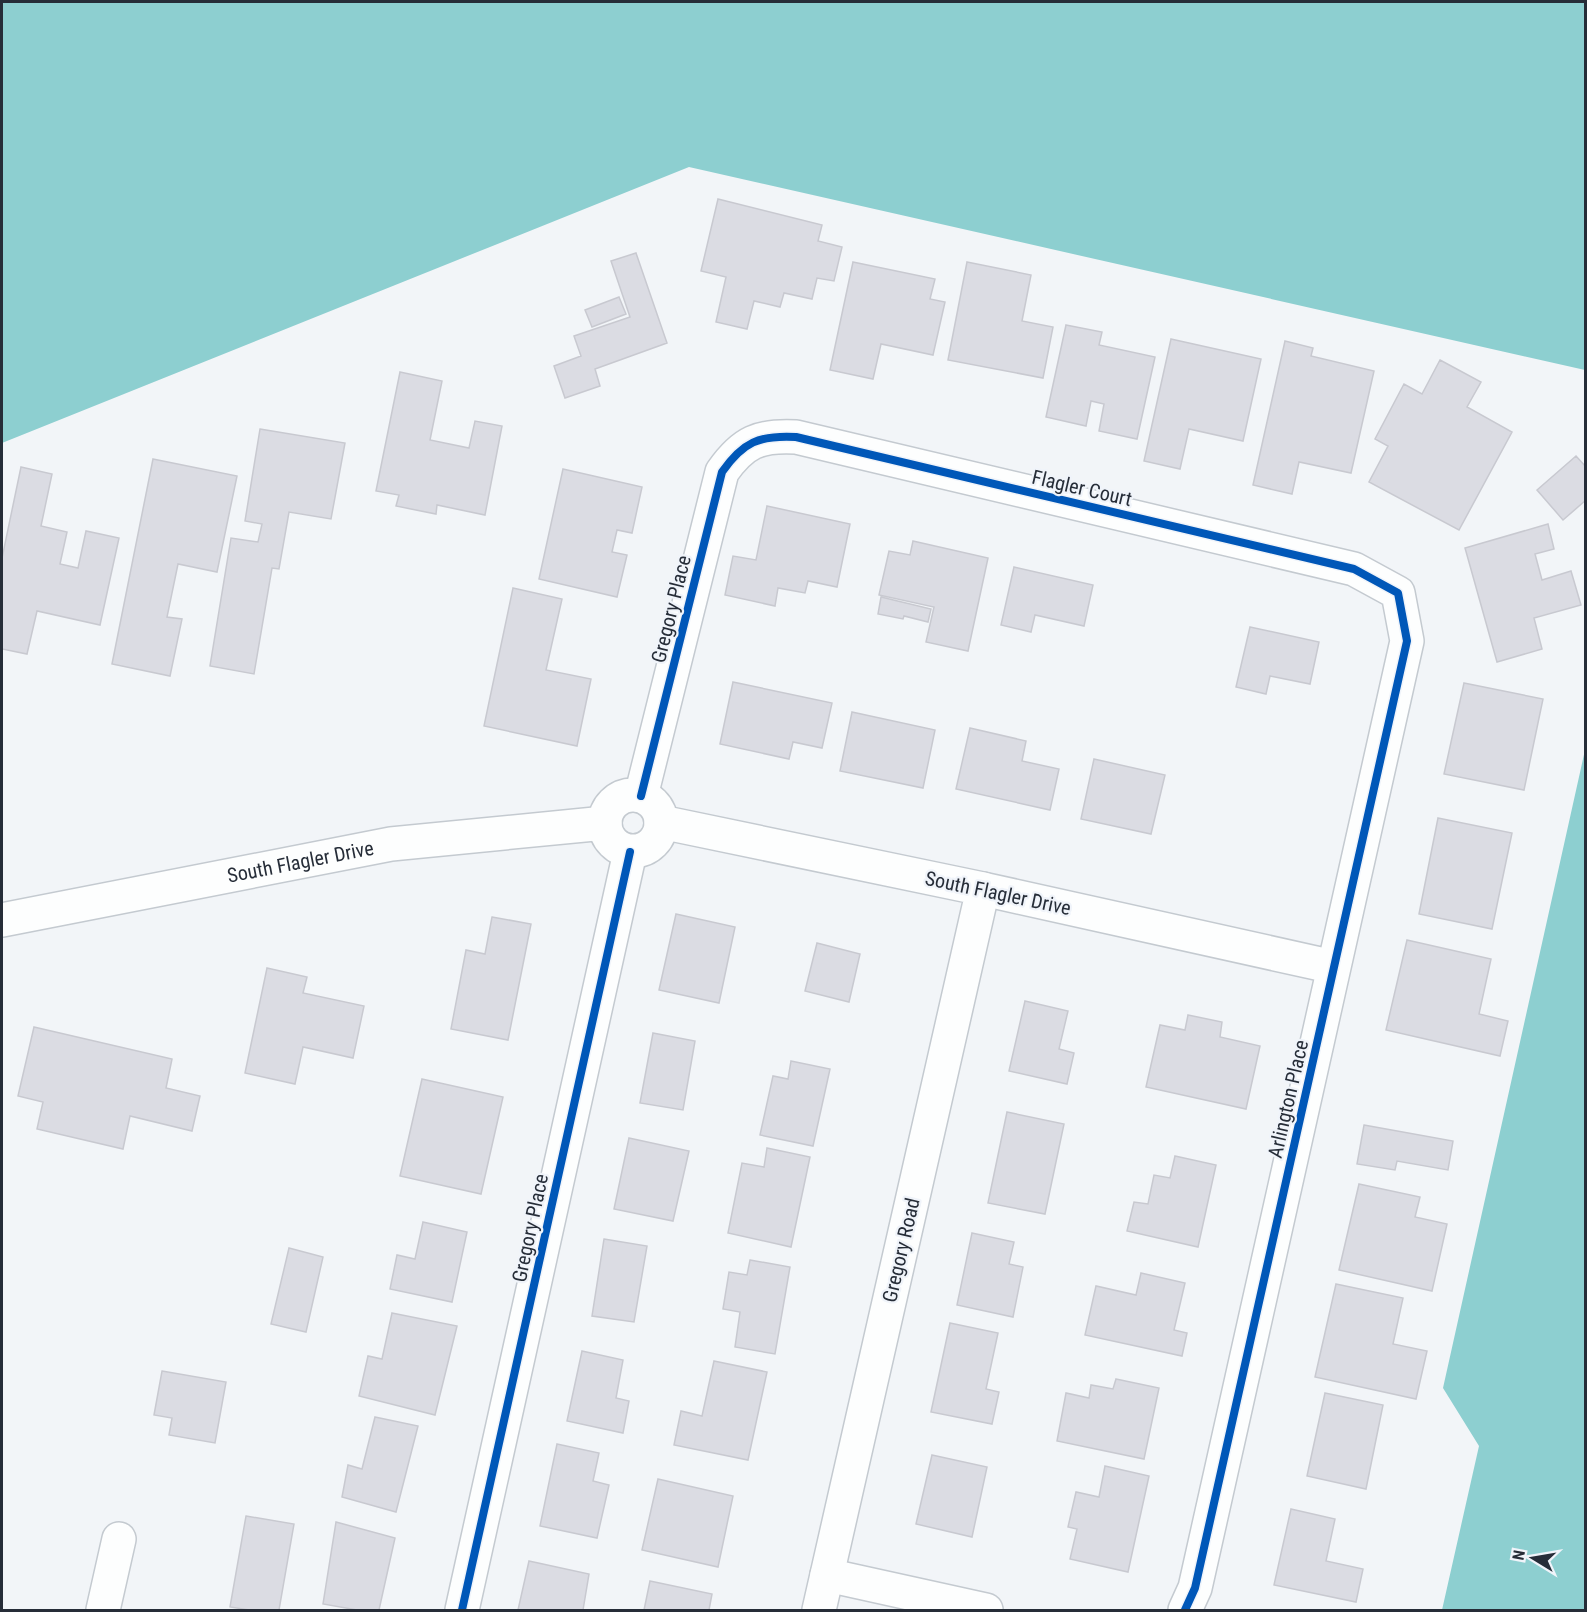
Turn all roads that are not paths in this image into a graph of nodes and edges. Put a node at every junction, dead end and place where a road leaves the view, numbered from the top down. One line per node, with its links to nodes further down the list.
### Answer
1 (753, 441): 2 (street, Flagler Court); 3 (street, Gregory Place)
2 (1398, 593): 9 (street, Arlington Place)
3 (641, 796): 4 (street); 5 (street)
4 (661, 822): 6 (street); 7 (street, South Flagler Drive)
5 (605, 823): 6 (street); 8 (street, South Flagler Drive)
6 (630, 852): 13 (street, Gregory Place)
7 (983, 889): 9 (street, South Flagler Drive); 11 (street, Gregory Road)
8 (2, 920)
9 (1334, 967): 16 (street, Arlington Place)
10 (119, 1539): 12 (street)
11 (827, 1575): 14 (street, Gregory Road); 15 (street)
12 (103, 1611)
13 (462, 1611)
14 (819, 1611)
15 (986, 1611)
16 (1185, 1611)

